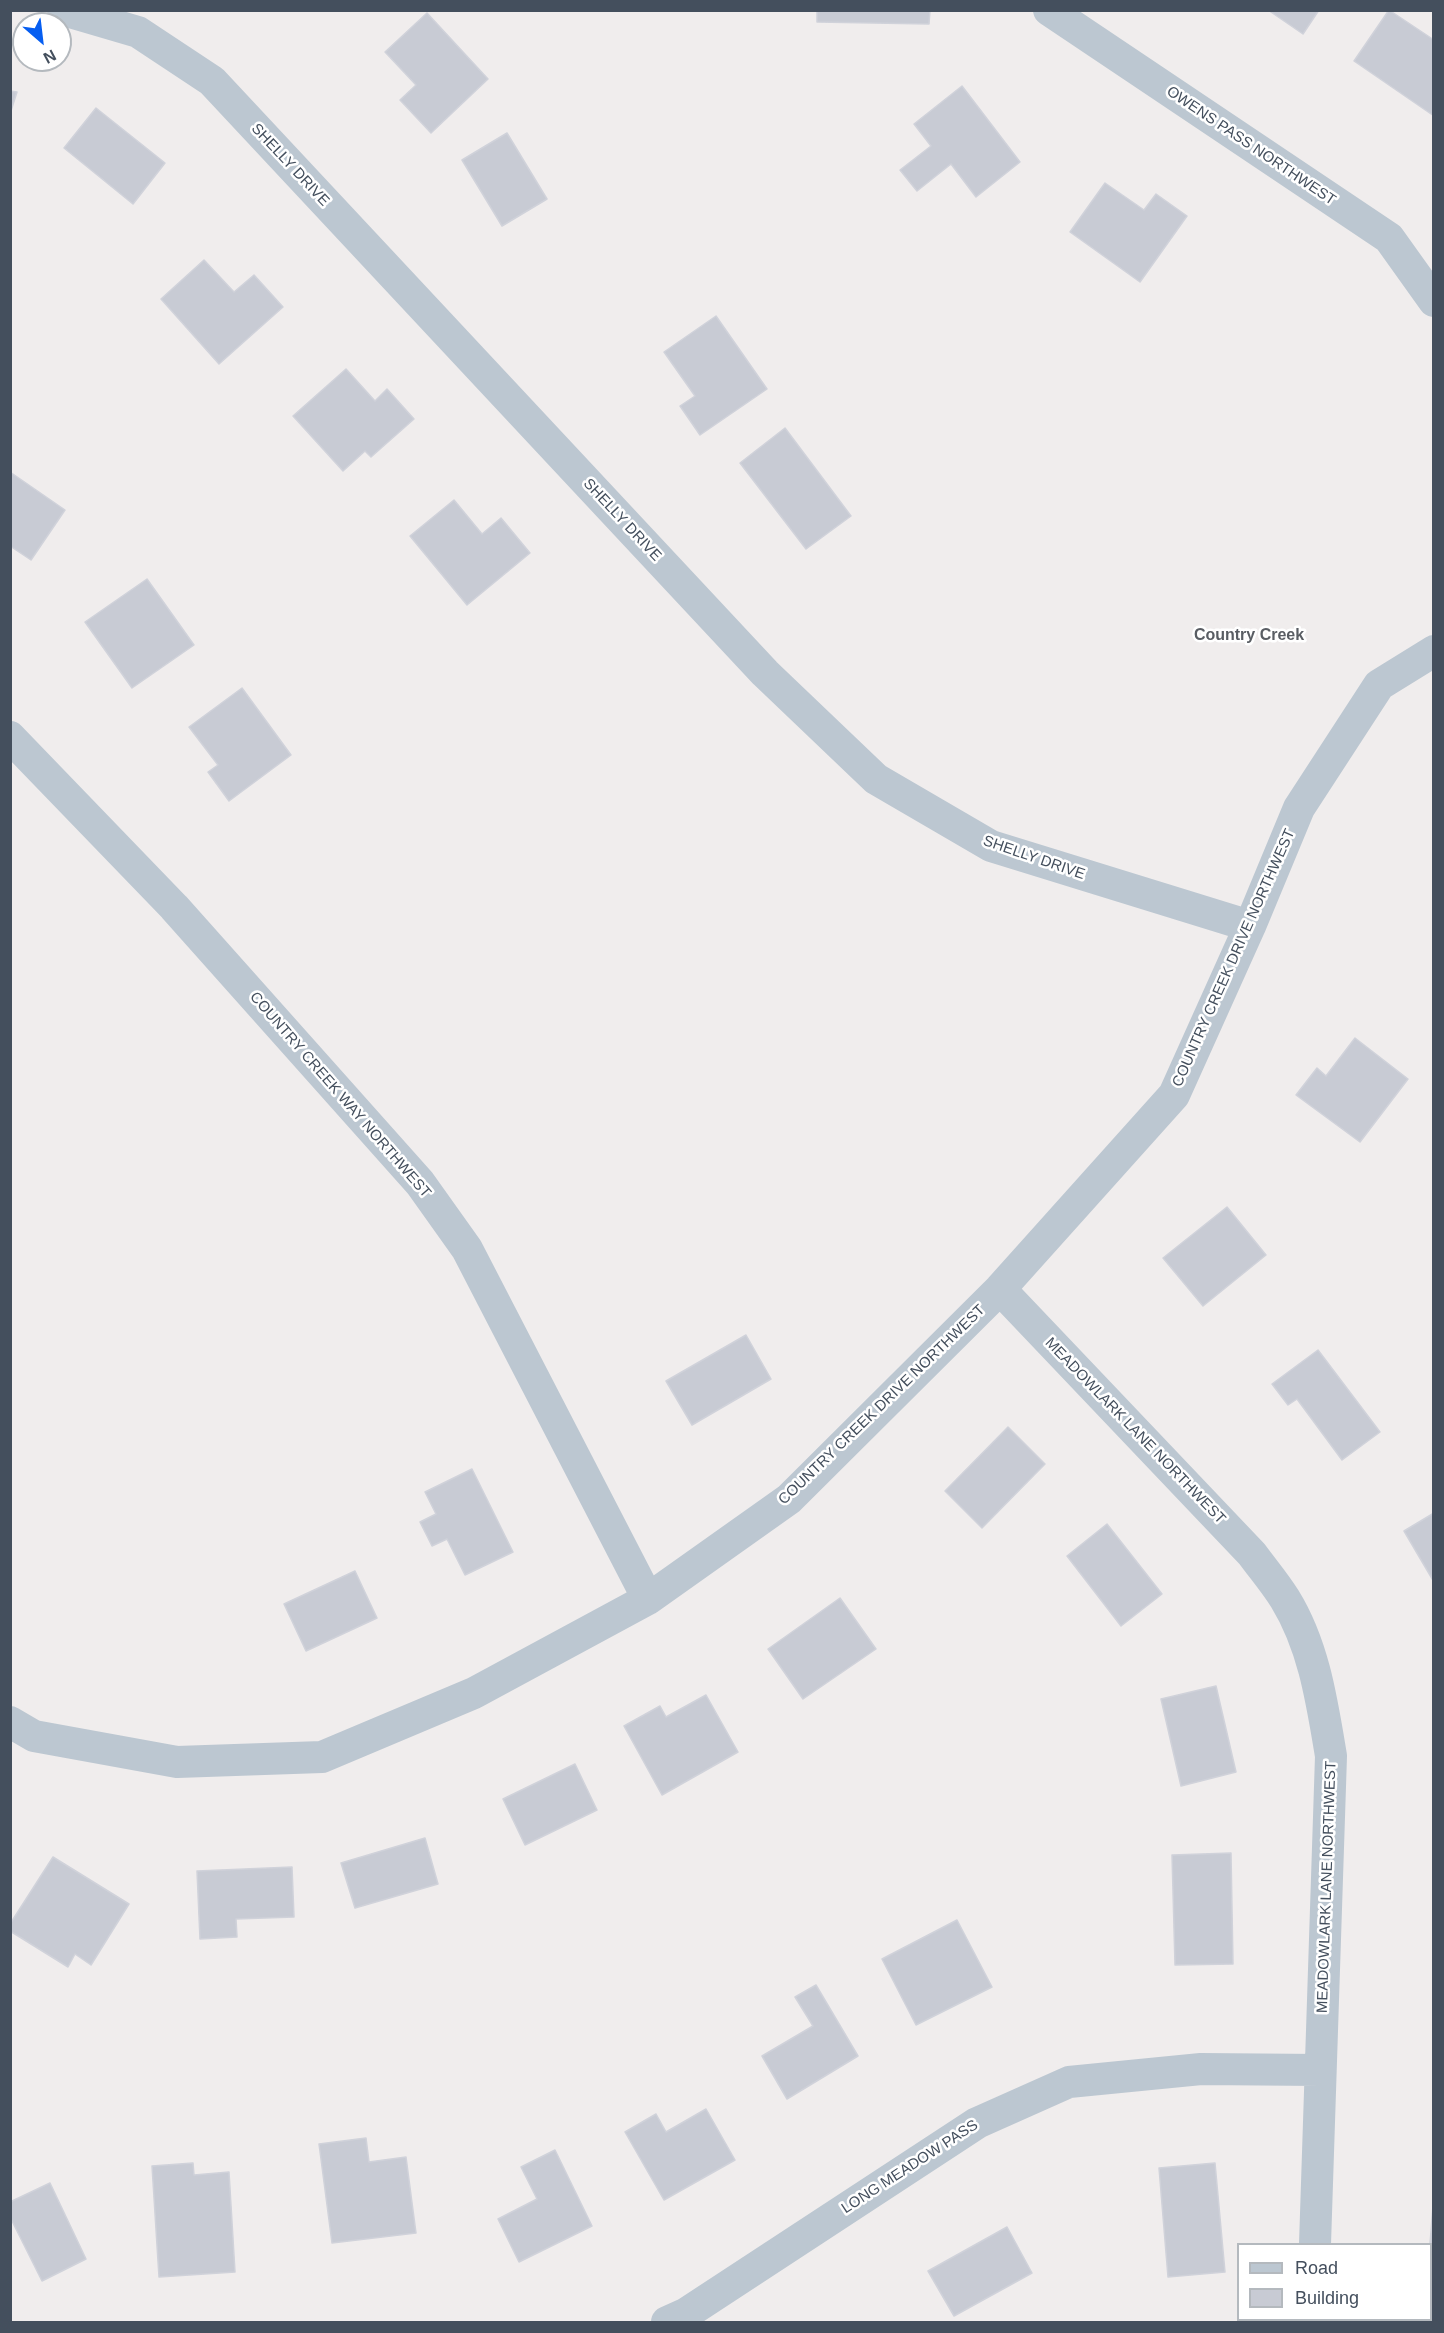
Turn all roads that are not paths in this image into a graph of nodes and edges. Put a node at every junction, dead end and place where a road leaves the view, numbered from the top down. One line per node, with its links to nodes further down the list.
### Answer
1 (63, 10): 6 (street, SHELLY DRIVE)
2 (1048, 10): 3 (street, OWENS PASS NORTHWEST)
3 (1434, 301)
4 (1434, 651): 6 (street, COUNTRY CREEK DRIVE NORTHWEST)
5 (10, 737): 8 (street, COUNTRY CREEK WAY NORTHWEST)
6 (1250, 926): 7 (street, COUNTRY CREEK DRIVE NORTHWEST)
7 (1000, 1289): 8 (street, COUNTRY CREEK DRIVE NORTHWEST); 10 (street, MEADOWLARK LANE NORTHWEST)
8 (648, 1599): 9 (street, COUNTRY CREEK DRIVE NORTHWEST)
9 (10, 1722)
10 (1320, 2070): 11 (street, MEADOWLARK LANE NORTHWEST); 12 (street, LONG MEADOW PASS)
11 (1315, 2243)
12 (667, 2322)

